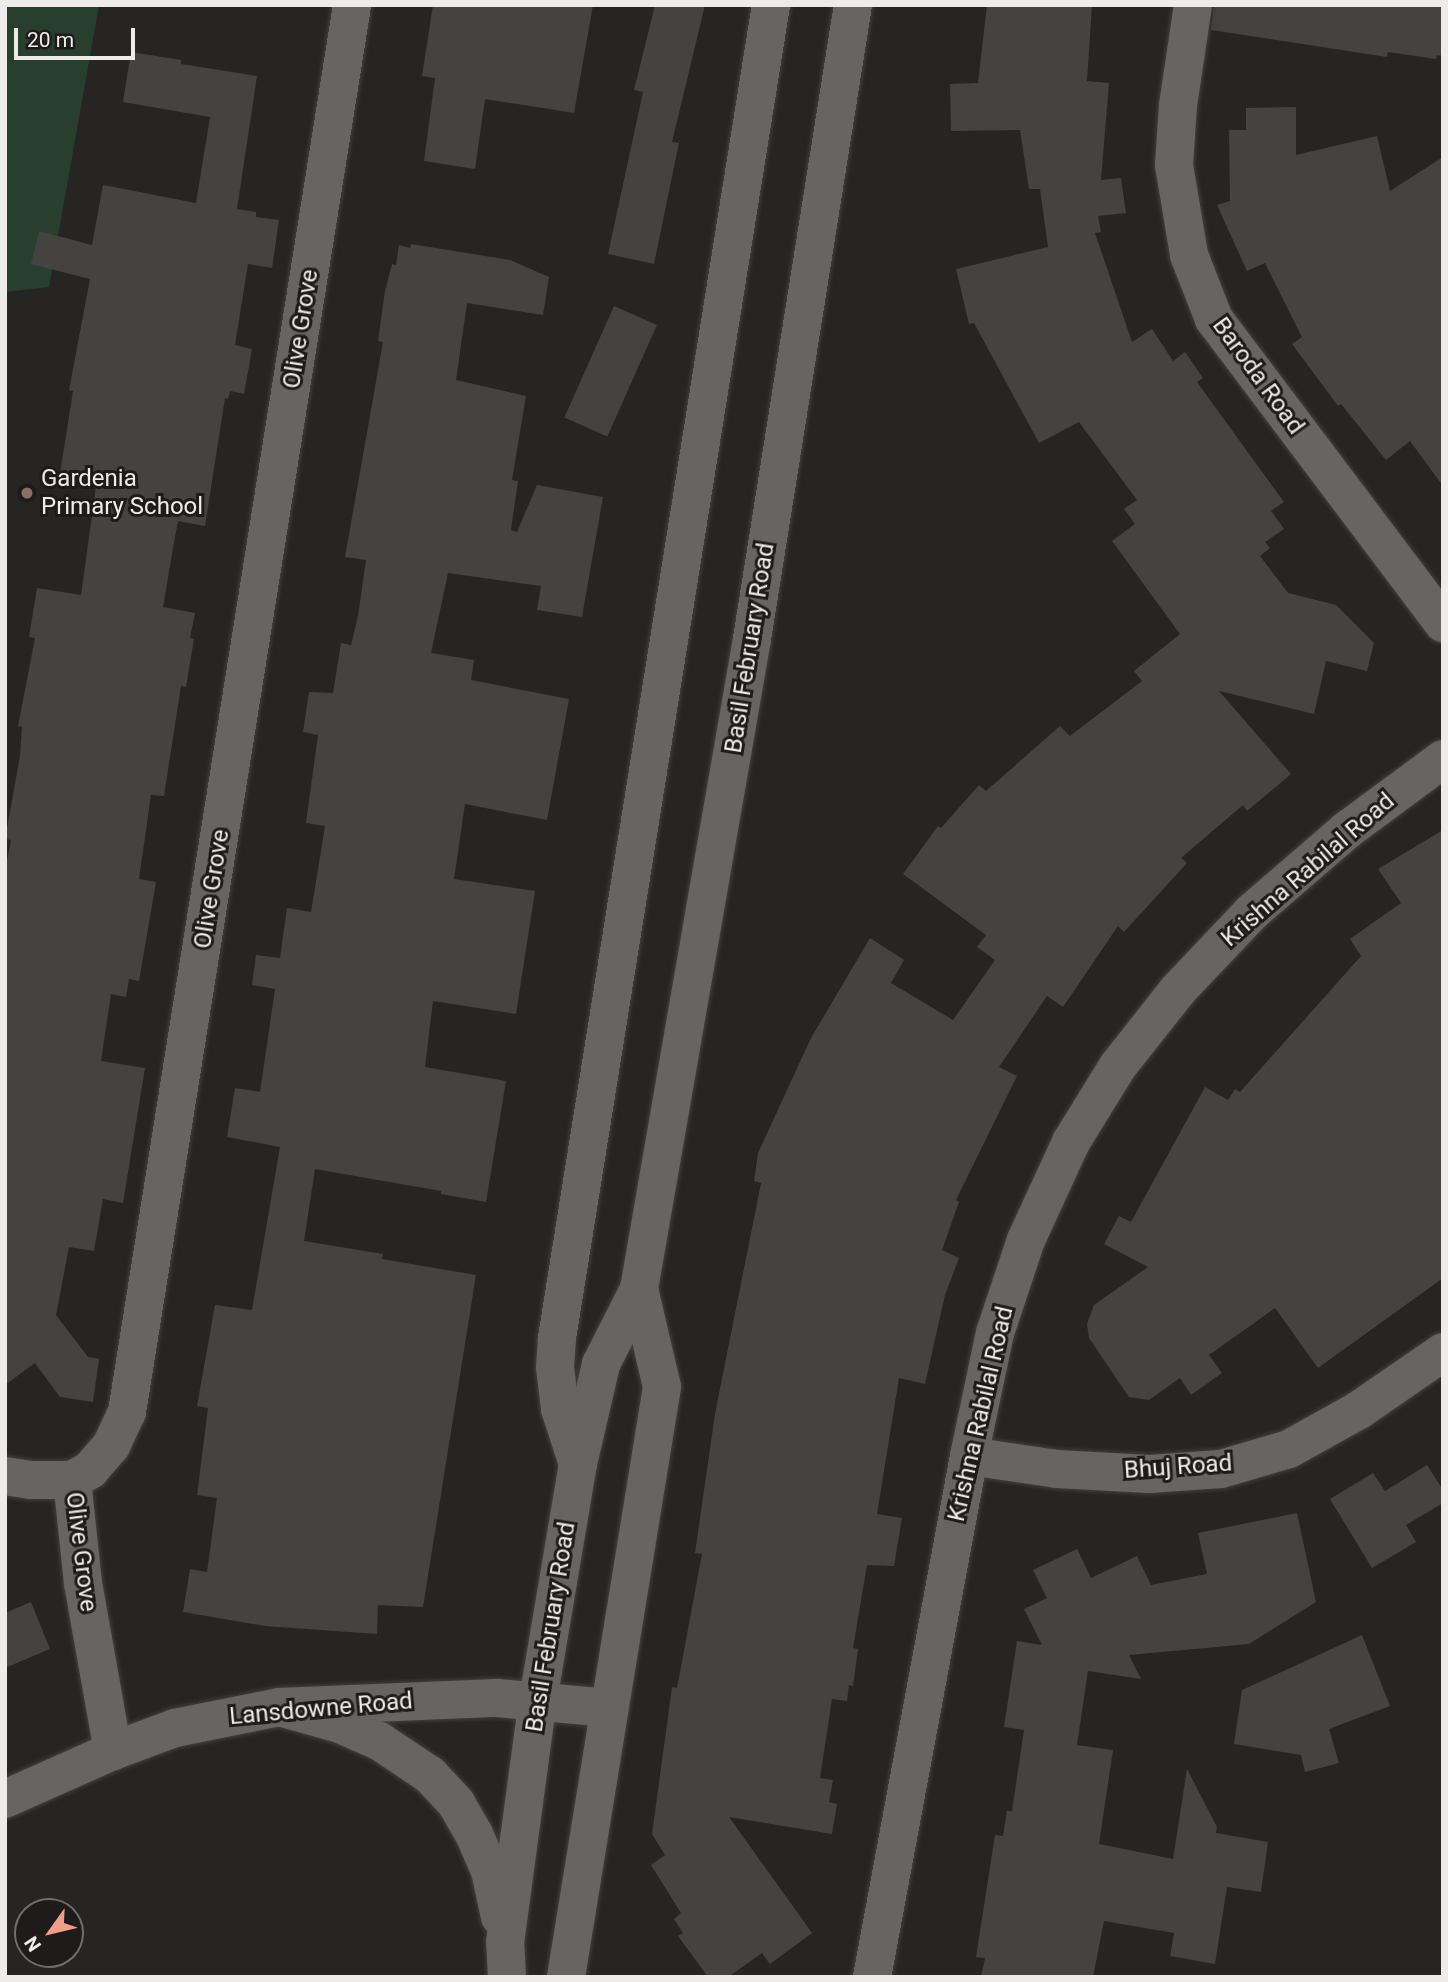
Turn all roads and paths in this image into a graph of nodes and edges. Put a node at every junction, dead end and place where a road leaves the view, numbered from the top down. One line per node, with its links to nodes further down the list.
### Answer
1 (352, 5): 12 (street, Olive Grove)
2 (771, 5): 10 (street)
3 (853, 5): 7 (street, Basil February Road)
4 (1193, 5): 5 (street, Baroda Road)
5 (1443, 623)
6 (1443, 759): 9 (street, Krishna Rabilal Road)
7 (639, 1289): 10 (street, Basil February Road); 15 (street, Basil February Road)
8 (1443, 1352): 9 (street, Bhuj Road)
9 (969, 1456): 22 (street, Krishna Rabilal Road)
10 (578, 1464): 13 (street, Basil February Road)
11 (5, 1476): 12 (street)
12 (72, 1480): 16 (street, Olive Grove)
13 (538, 1700): 14 (street, Lansdowne Road); 15 (street, Lansdowne Road); 19 (street, Basil February Road)
14 (279, 1707): 16 (street, Lansdowne Road); 19 (street)
15 (610, 1708): 18 (street, Basil February Road)
16 (113, 1751): 17 (street, Lansdowne Road)
17 (5, 1799)
18 (572, 1930): 20 (street, Basil February Road); 21 (street)
19 (506, 1960)
20 (566, 1977)
21 (584, 1977)
22 (873, 1977)

